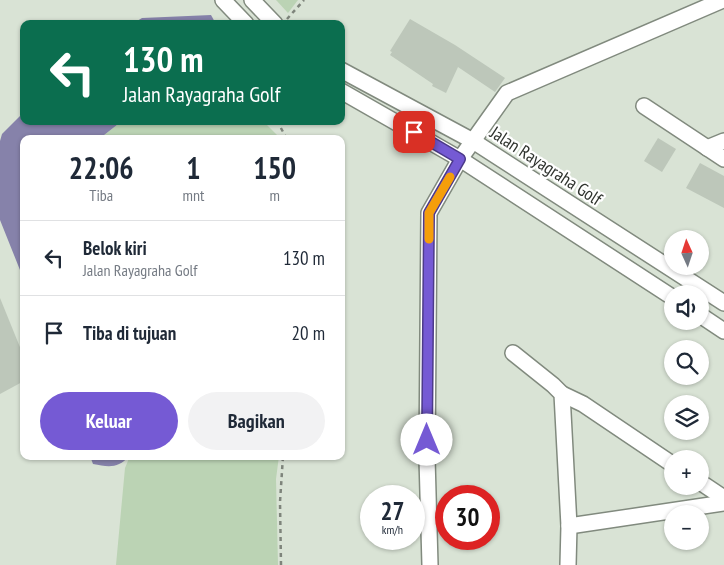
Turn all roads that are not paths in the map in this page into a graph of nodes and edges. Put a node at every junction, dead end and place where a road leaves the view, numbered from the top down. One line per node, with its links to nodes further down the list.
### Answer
1 (223, 0): 4 (street)
2 (252, 0): 5 (street)
3 (723, 0): 9 (street)
4 (242, 20)
5 (271, 20)
6 (345, 72): 9 (street, Jalan Rayagraha Golf)
7 (345, 93): 12 (street)
8 (644, 106): 11 (street)
9 (473, 141): 12 (street); 15 (street, Jalan Rayagraha Golf)
10 (724, 141): 11 (street)
11 (707, 148): 13 (street)
12 (460, 159): 14 (street); 25 (street)
13 (724, 159)
14 (664, 292)
15 (724, 303)
16 (709, 321): 17 (street)
17 (724, 330)
18 (513, 353): 19 (street)
19 (562, 394): 20 (street); 24 (street)
20 (664, 459)
21 (709, 488): 22 (street)
22 (724, 498)
23 (724, 503): 24 (street)
24 (569, 526): 26 (street)
25 (430, 565)
26 (568, 565)

